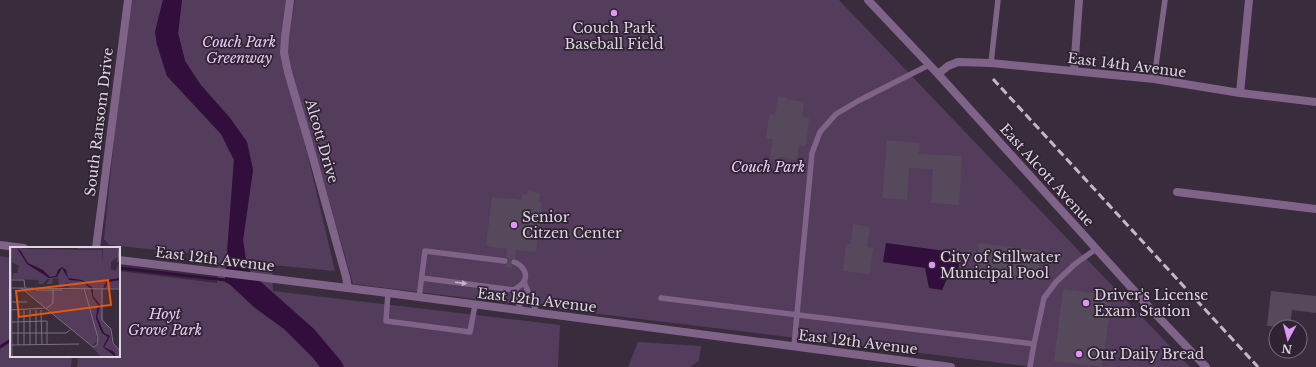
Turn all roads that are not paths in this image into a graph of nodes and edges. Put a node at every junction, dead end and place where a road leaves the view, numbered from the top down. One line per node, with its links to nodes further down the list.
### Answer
1 (128, 0): 19 (street, South Ransom Drive)
2 (290, 0): 26 (street, Alcott Drive)
3 (868, 0): 9 (street, East Alcott Avenue)
4 (998, 0): 8 (lane)
5 (1079, 0): 10 (street)
6 (1165, 0): 12 (lane)
7 (1249, 0): 13 (street)
8 (991, 63): 10 (street, East 14th Avenue); 11 (street, East 14th Avenue)
9 (929, 65): 11 (street, East Alcott Avenue); 34 (lane)
10 (1074, 71): 12 (street, East 14th Avenue)
11 (938, 74): 20 (street, East Alcott Avenue)
12 (1154, 79): 13 (street, East 14th Avenue)
13 (1240, 93): 14 (street, East 14th Avenue)
14 (1316, 102)
15 (1177, 192): 16 (street)
16 (1316, 209)
17 (0, 245): 18 (street)
18 (16, 247)
19 (96, 247)
20 (1096, 248): 35 (lane); 39 (street, East Alcott Avenue)
21 (120, 260): 26 (street, East 12th Avenue)
22 (505, 261): 24 (lane)
23 (514, 262): 25 (lane)
24 (422, 278): 27 (lane, one-way to 27); 29 (lane)
25 (524, 282): 27 (lane); 33 (lane)
26 (348, 288): 28 (street, East 12th Avenue)
27 (514, 290): 32 (lane)
28 (388, 293): 29 (street, East 12th Avenue); 31 (lane)
29 (419, 298): 31 (street, East 12th Avenue)
30 (661, 298): 34 (lane)
31 (475, 305): 32 (street, East 12th Avenue)
32 (521, 311): 33 (street, East 12th Avenue)
33 (537, 313): 36 (street, East 12th Avenue)
34 (796, 315): 35 (lane); 36 (lane)
35 (1034, 344): 38 (lane)
36 (794, 346): 37 (street, East 12th Avenue)
37 (951, 367)
38 (1030, 367)
39 (1206, 367)

